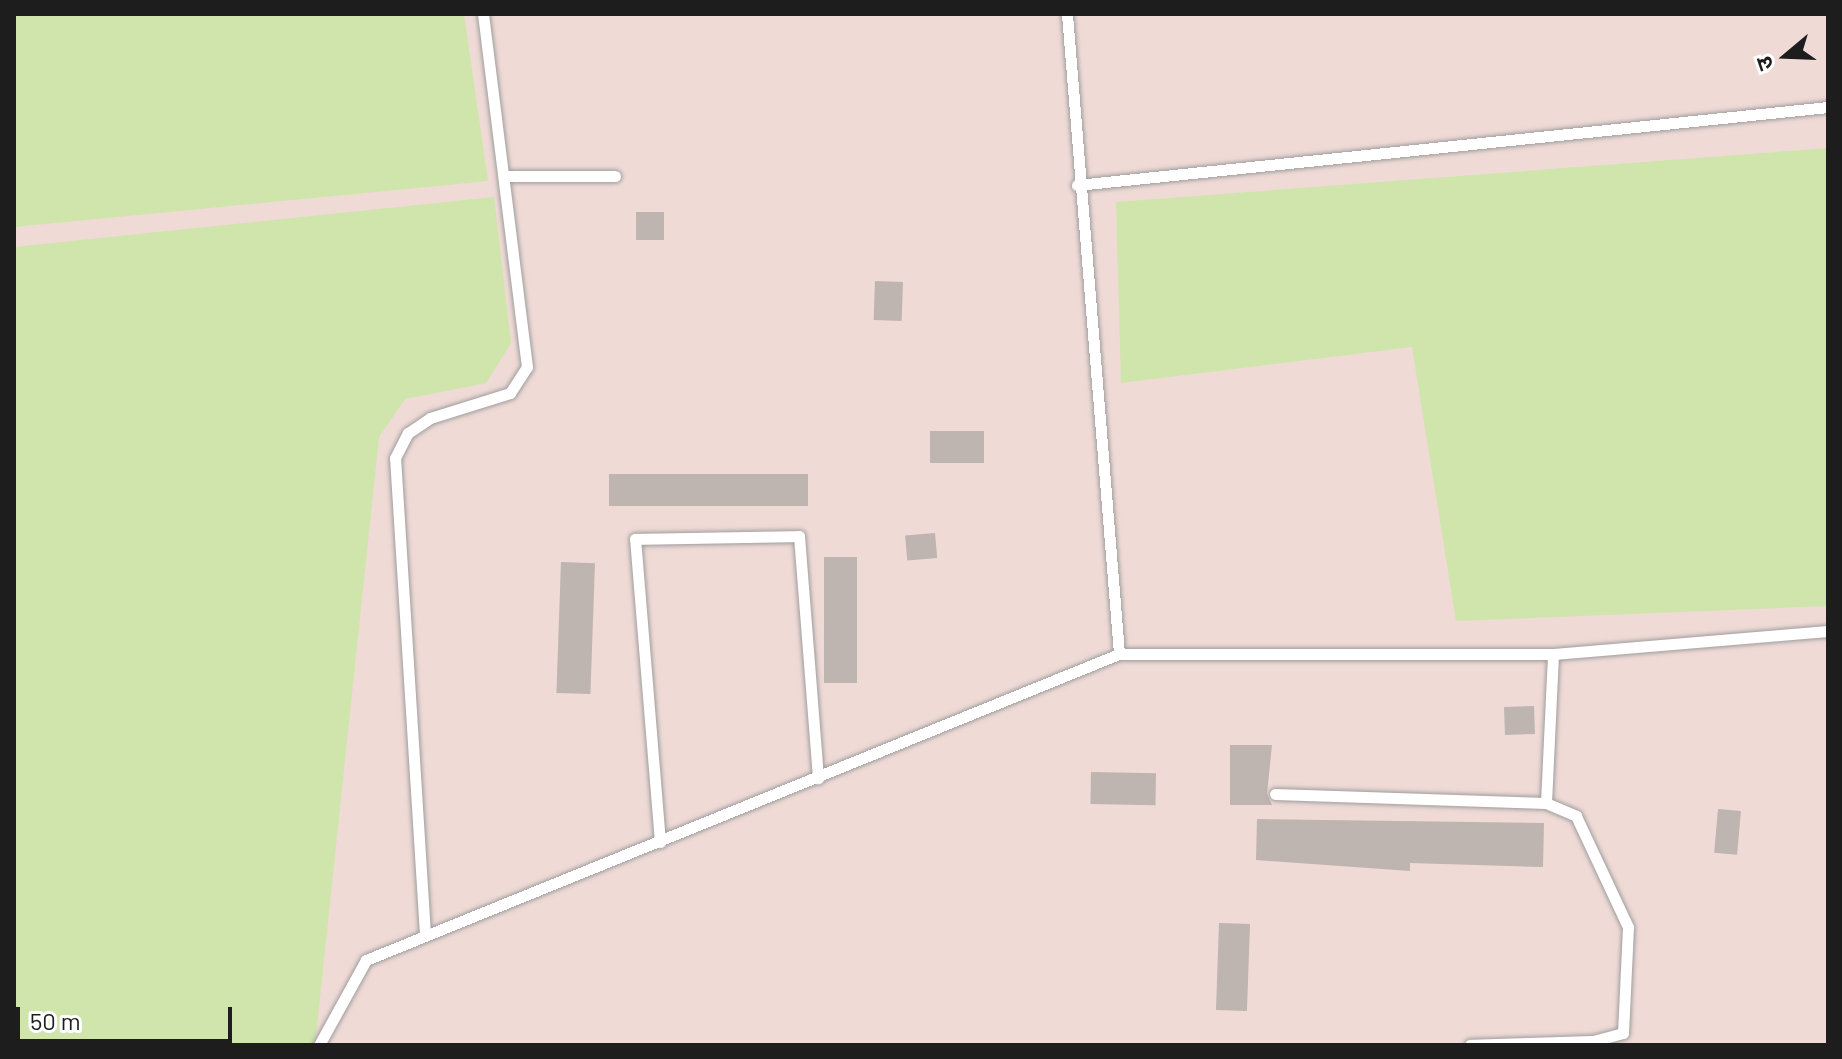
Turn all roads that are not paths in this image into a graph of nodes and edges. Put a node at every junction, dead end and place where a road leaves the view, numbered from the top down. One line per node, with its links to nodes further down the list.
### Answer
1 (483, 14): 4 (lane)
2 (1067, 14): 6 (lane)
3 (1828, 107): 6 (lane)
4 (505, 176): 5 (lane); 14 (lane)
5 (615, 176)
6 (1077, 185): 8 (lane)
7 (1828, 631): 9 (lane)
8 (1119, 654): 9 (lane); 10 (lane)
9 (1553, 654): 12 (lane)
10 (818, 778): 13 (lane); 13 (lane)
11 (1275, 794): 12 (lane)
12 (1546, 803): 16 (lane)
13 (660, 842): 14 (lane)
14 (425, 934): 15 (lane)
15 (319, 1045)
16 (1470, 1045)

